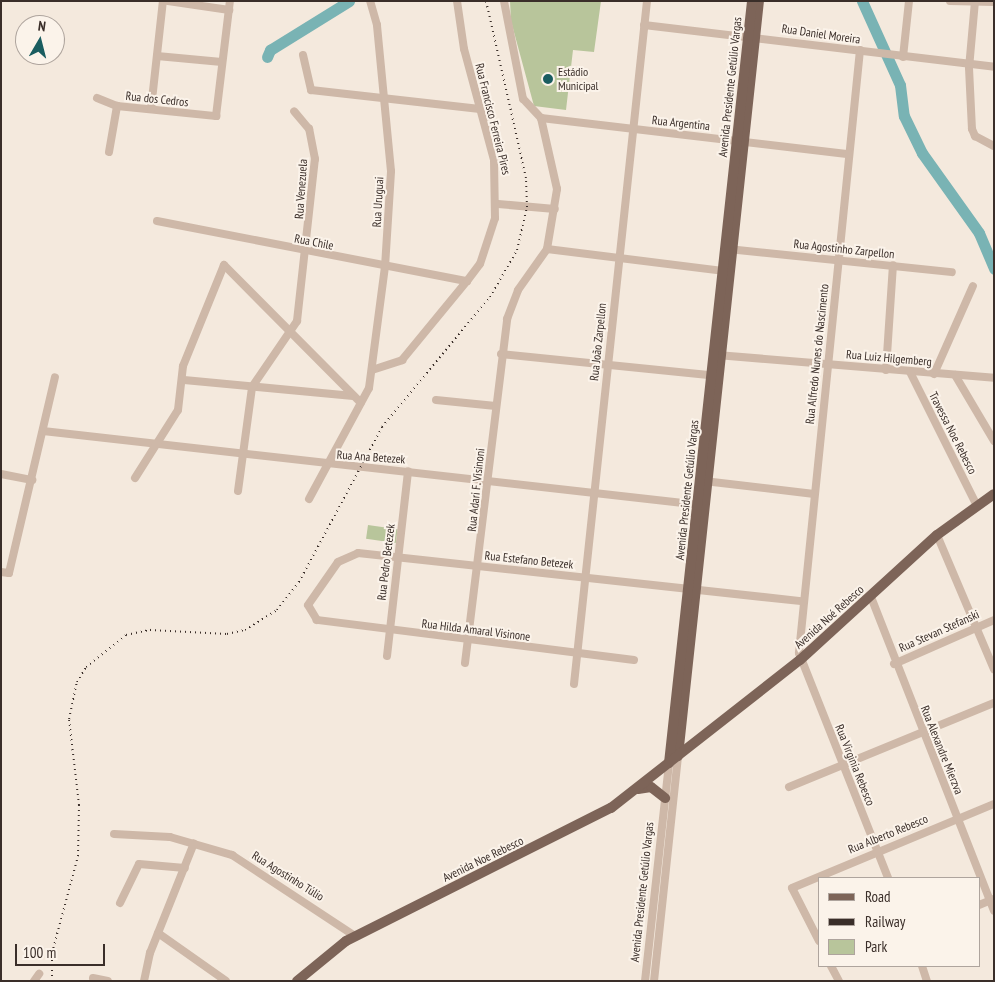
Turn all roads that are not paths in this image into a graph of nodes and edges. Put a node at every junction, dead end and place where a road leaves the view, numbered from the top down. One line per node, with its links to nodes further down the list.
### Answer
1 (163, 1): 18 (street)
2 (168, 1): 13 (street)
3 (370, 1): 24 (street, Rua Uruguai)
4 (457, 1): 27 (street, Rua Francisco Ferreira Pires)
5 (504, 1): 29 (street)
6 (647, 1): 14 (street, Rua João Zarpellon)
7 (752, 1): 15 (main road, Avenida Presidente Getúlio Vargas)
8 (759, 1): 15 (main road, Avenida Presidente Getúlio Vargas)
9 (909, 1): 19 (street)
10 (950, 1): 11 (street)
11 (975, 2): 12 (street); 22 (street)
12 (994, 2)
13 (230, 5): 20 (street)
14 (644, 25): 15 (street, Rua Daniel Moreira); 30 (street, Rua João Zarpellon)
15 (752, 35): 16 (street, Rua Daniel Moreira); 31 (main road, Avenida Presidente Getúlio Vargas)
16 (860, 50): 19 (street, Rua Daniel Moreira); 34 (street, Rua Alfredo Nunes do Nascimento)
17 (303, 55): 24 (street)
18 (157, 56): 20 (street); 26 (street)
19 (903, 57): 22 (street, Rua Daniel Moreira)
20 (222, 62): 26 (street, Rua dos Cedros)
21 (994, 67): 22 (street, Rua Daniel Moreira)
22 (968, 68): 32 (street)
23 (97, 98): 25 (street, Rua dos Cedros)
24 (383, 99): 27 (street); 44 (street, Rua Uruguai)
25 (118, 106): 26 (street, Rua dos Cedros); 33 (street)
26 (151, 109)
27 (480, 109): 35 (street, Rua Francisco Ferreira Pires)
28 (294, 111): 40 (street, Rua Venezuela)
29 (541, 118): 30 (street, Rua Argentina); 36 (street)
30 (632, 129): 31 (street, Rua Argentina); 42 (street, Rua João Zarpellon)
31 (741, 140): 34 (street, Rua Argentina); 39 (main road, Avenida Presidente Getúlio Vargas)
32 (994, 146)
33 (109, 152)
34 (849, 154): 41 (street, Rua Alfredo Nunes do Nascimento)
35 (498, 204): 36 (street); 47 (street, Rua Francisco Ferreira Pires)
36 (555, 209): 38 (street)
37 (157, 221): 40 (street, Rua Chile)
38 (548, 249): 42 (street); 50 (street, Rua Adari F. Visinoni)
39 (729, 249): 41 (street, Rua Agostinho Zarpellon); 45 (main road, Avenida Presidente Getúlio Vargas); 51 (main road, Avenida Presidente Getúlio Vargas)
40 (306, 252): 44 (street, Rua Chile); 49 (street, Rua Venezuela)
41 (839, 258): 43 (street, Rua Agostinho Zarpellon); 52 (street, Rua Alfredo Nunes do Nascimento)
42 (618, 259): 45 (street); 53 (street, Rua João Zarpellon)
43 (892, 265): 46 (street, Rua Agostinho Zarpellon); 55 (street)
44 (385, 267): 47 (street, Rua Chile); 54 (street, Rua Uruguai)
45 (723, 271): 51 (main road, Avenida Presidente Getúlio Vargas)
46 (952, 272)
47 (467, 281): 54 (street, Rua Francisco Ferreira Pires)
48 (973, 286): 57 (street)
49 (289, 332): 62 (street); 63 (street, Rua Venezuela); 64 (street)
50 (502, 354): 53 (street); 67 (street, Rua Adari F. Visinoni)
51 (718, 355): 52 (street, Rua Luiz Hilgemberg); 59 (main road, Avenida Presidente Getúlio Vargas)
52 (827, 364): 55 (street, Rua Luiz Hilgemberg); 81 (street, Rua Alfredo Nunes do Nascimento)
53 (606, 365): 59 (street); 79 (street, Rua João Zarpellon)
54 (372, 370): 66 (street, Rua Uruguai)
55 (886, 370): 56 (street, Rua Luiz Hilgemberg)
56 (910, 372): 57 (street, Rua Luiz Hilgemberg); 85 (street, Travessa Noe Rebesco)
57 (934, 374): 58 (street, Rua Luiz Hilgemberg)
58 (955, 375): 61 (street, Rua Luiz Hilgemberg); 69 (street)
59 (716, 376): 78 (main road, Avenida Presidente Getúlio Vargas)
60 (55, 377): 68 (street)
61 (994, 378)
62 (184, 380): 63 (street); 70 (street)
63 (252, 388): 64 (street); 71 (street)
64 (353, 396): 66 (street)
65 (436, 400): 67 (street)
66 (361, 403): 72 (street, Rua Uruguai)
67 (496, 406): 76 (street, Rua Adari F. Visinoni)
68 (42, 431): 70 (street, Rua Ana Betezek); 77 (street)
69 (994, 442)
70 (154, 446): 71 (street, Rua Ana Betezek); 75 (street)
71 (243, 456): 72 (street, Rua Ana Betezek); 80 (street)
72 (328, 465): 73 (street, Rua Ana Betezek); 83 (street, Rua Uruguai)
73 (408, 471): 76 (street, Rua Ana Betezek); 87 (street, Rua Pedro Betezek)
74 (1, 474): 77 (street)
75 (135, 478)
76 (488, 479): 79 (street, Rua Ana Betezek); 88 (street, Rua Adari F. Visinoni)
77 (32, 480): 89 (street)
78 (704, 481): 81 (street); 84 (main road, Avenida Presidente Getúlio Vargas)
79 (593, 490): 84 (street, Rua Ana Betezek); 90 (street, Rua João Zarpellon)
80 (238, 491)
81 (814, 494): 93 (street, Rua Alfredo Nunes do Nascimento)
82 (994, 494): 85 (main road, Avenida Noé Rebesco)
83 (309, 499)
84 (701, 504): 91 (main road, Avenida Presidente Getúlio Vargas)
85 (976, 504): 86 (main road, Avenida Noé Rebesco)
86 (937, 535): 92 (main road, Avenida Noé Rebesco); 96 (street)
87 (398, 558): 88 (street, Rua Estefano Betezek); 94 (street, Rua Estefano Betezek); 97 (street, Rua Pedro Betezek)
88 (479, 566): 90 (street, Rua Estefano Betezek); 98 (street, Rua Adari F. Visinoni)
89 (1, 572)
90 (584, 577): 91 (street, Rua Estefano Betezek); 99 (street, Rua João Zarpellon)
91 (693, 588): 93 (street, Rua Estefano Betezek); 109 (main road, Avenida Presidente Getúlio Vargas); 110 (main road, Avenida Presidente Getúlio Vargas)
92 (871, 597): 102 (main road, Avenida Noé Rebesco); 104 (street, Rua Alexandre Mierzva)
93 (803, 601): 102 (street, Rua Alfredo Nunes do Nascimento)
94 (316, 620): 97 (street, Rua Hilda Amaral Visinone)
95 (994, 620): 96 (street, Rua Stevan Stefanski)
96 (977, 626): 104 (street, Rua Stevan Stefanski); 105 (street)
97 (390, 631): 98 (street, Rua Hilda Amaral Visinone); 100 (street, Rua Pedro Betezek)
98 (470, 640): 99 (street, Rua Hilda Amaral Visinone); 103 (street, Rua Adari F. Visinoni)
99 (575, 652): 101 (street, Rua Hilda Amaral Visinone); 106 (street, Rua João Zarpellon)
100 (387, 656)
101 (634, 660)
102 (800, 660): 109 (main road, Avenida Noé Rebesco); 111 (street, Rua Virginia Rebesco)
103 (465, 662)
104 (894, 664): 108 (street, Rua Alexandre Mierzva)
105 (994, 669)
106 (574, 684)
107 (994, 703): 108 (street)
108 (922, 734): 111 (street); 116 (street, Rua Alexandre Mierzva)
109 (678, 756): 110 (main road, Avenida Noe Rebesco); 122 (street, Avenida Presidente Getúlio Vargas)
110 (669, 763): 113 (main road, Avenida Noe Rebesco); 114 (street, Avenida Presidente Getúlio Vargas)
111 (844, 765): 112 (street); 119 (street, Rua Virginia Rebesco)
112 (789, 787)
113 (638, 788): 114 (main road); 128 (main road, Avenida Noe Rebesco)
114 (665, 798): 122 (street, Avenida Presidente Getúlio Vargas)
115 (994, 804): 116 (street, Rua Alberto Rebesco)
116 (958, 818): 119 (street, Rua Alberto Rebesco); 123 (street, Rua Alexandre Mierzva)
117 (114, 834): 118 (street, Rua Agostinho Túlio)
118 (194, 843): 120 (street); 128 (street, Rua Agostinho Túlio)
119 (876, 850): 121 (street, Rua Virginia Rebesco); 129 (street, Rua Alberto Rebesco)
120 (185, 868): 124 (street); 127 (street)
121 (888, 877)
122 (660, 889): 139 (street, Avenida Presidente Getúlio Vargas); 140 (street, Avenida Presidente Getúlio Vargas)
123 (992, 900): 125 (street); 126 (street, Rua Alexandre Mierzva)
124 (120, 903)
125 (980, 905)
126 (994, 911)
127 (158, 933): 137 (street); 138 (street)
128 (355, 936): 134 (main road, Avenida Noe Rebesco)
129 (818, 939)
130 (832, 967): 141 (street)
131 (922, 967): 142 (street)
132 (39, 974): 135 (street)
133 (93, 978): 136 (street)
134 (304, 978)
135 (34, 981)
136 (108, 981)
137 (144, 981)
138 (226, 981)
139 (645, 981)
140 (654, 981)
141 (839, 981)
142 (927, 981)

